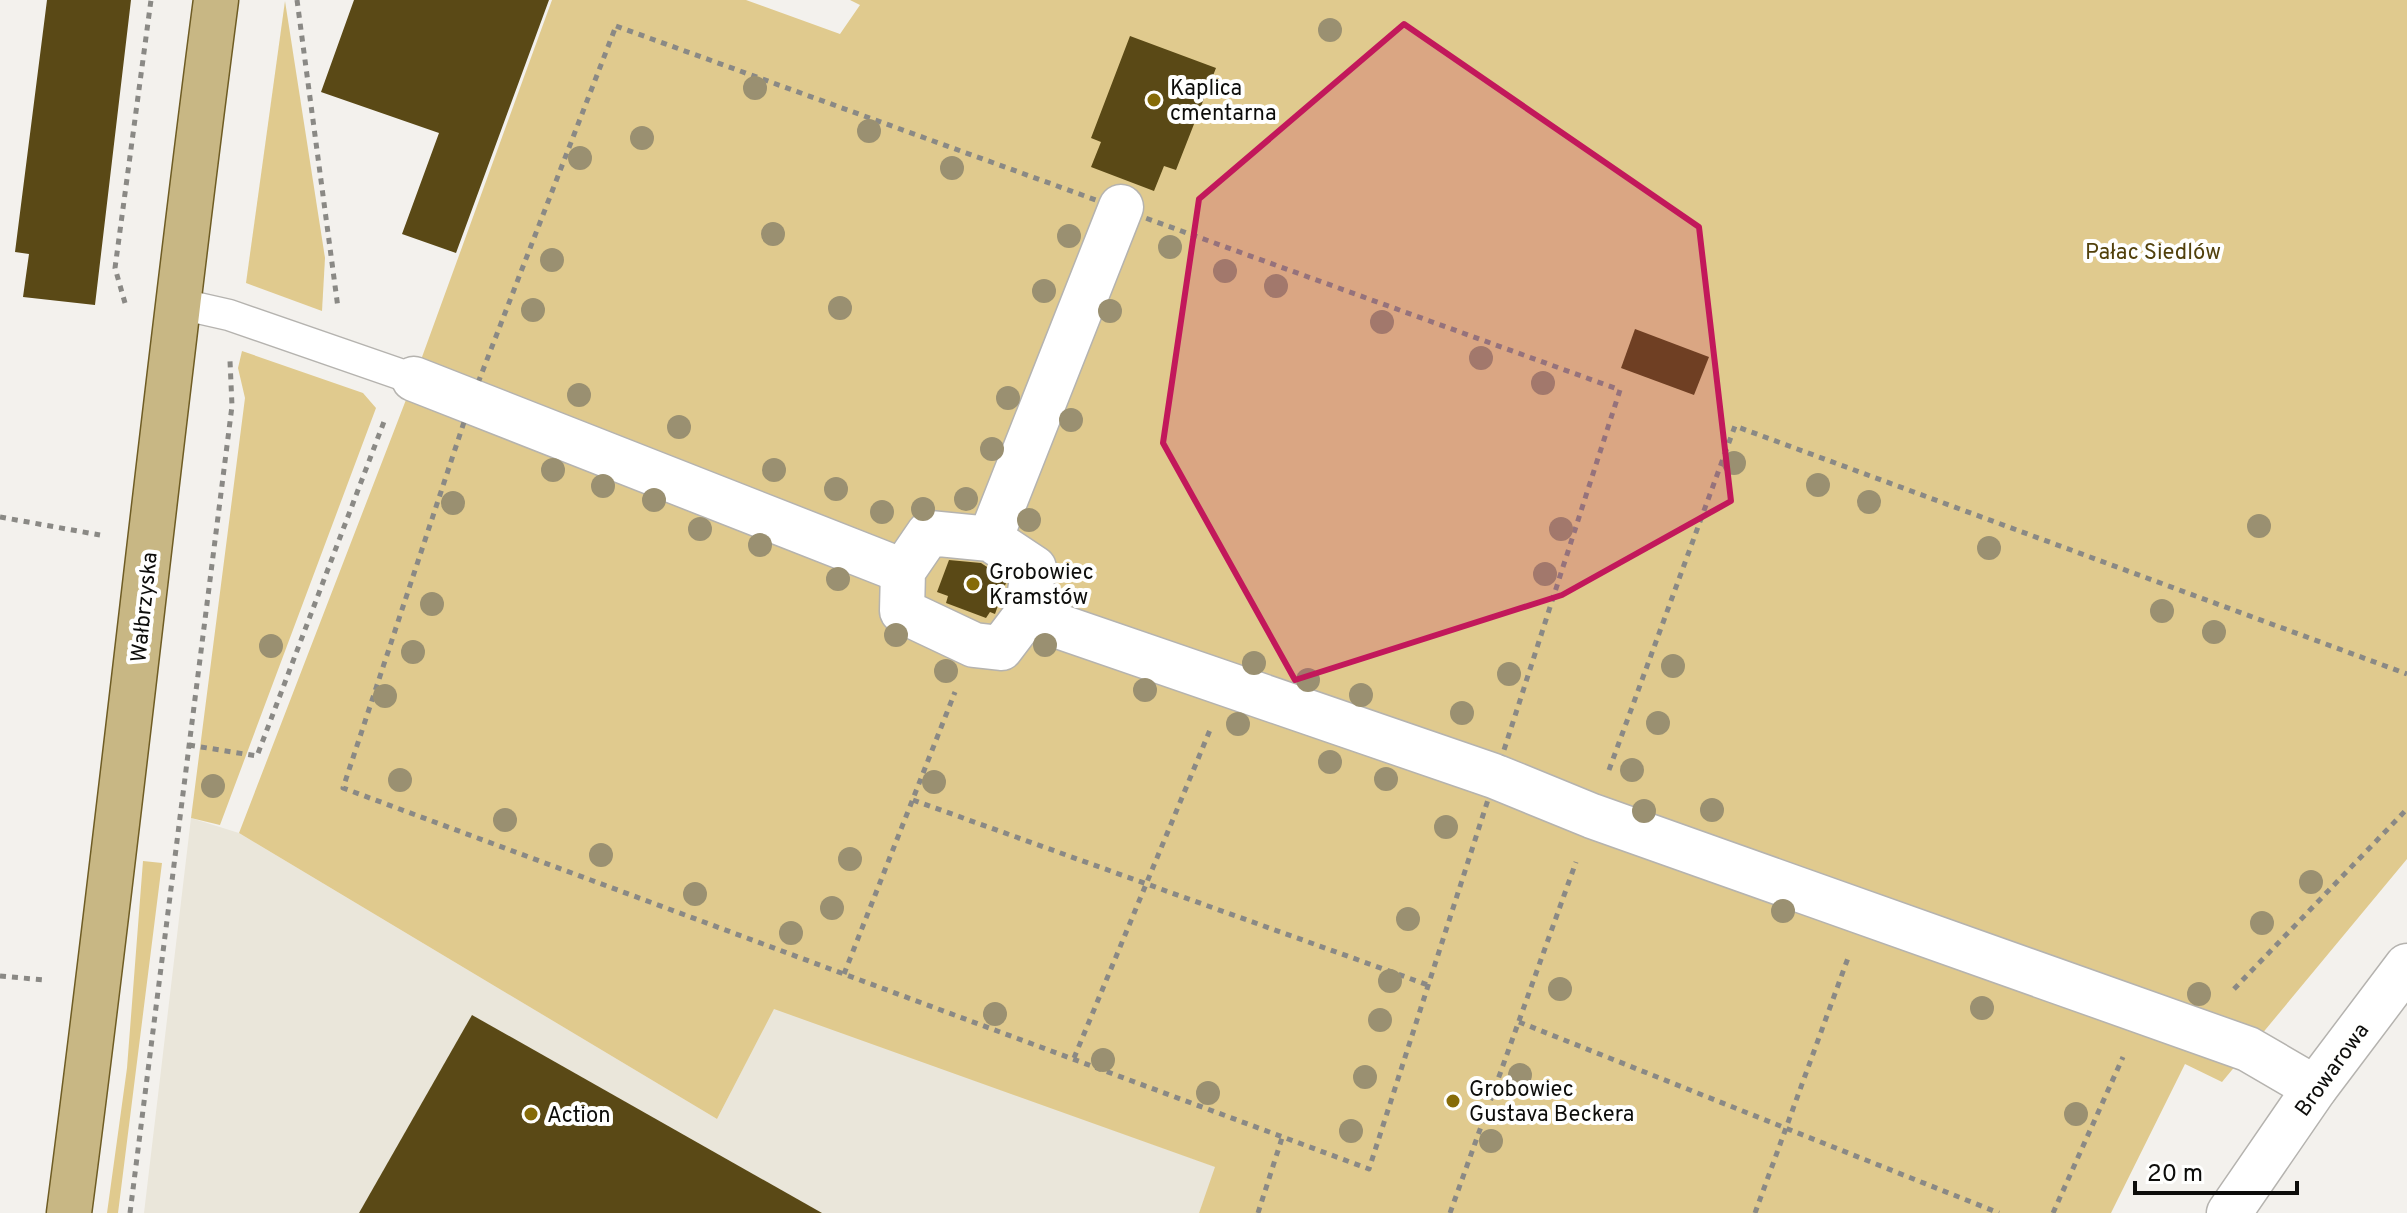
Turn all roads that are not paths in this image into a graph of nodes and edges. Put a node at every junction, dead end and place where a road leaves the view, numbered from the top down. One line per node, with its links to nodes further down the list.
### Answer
1 (216, 0): 3 (main road, Wałbrzyska)
2 (1121, 207): 5 (street)
3 (176, 303): 4 (lane); 10 (main road, Wałbrzyska)
4 (402, 392): 6 (street)
5 (990, 539): 6 (street); 7 (street)
6 (903, 571): 7 (street)
7 (1026, 615): 9 (street)
8 (2407, 966): 9 (street, Browarowa)
9 (2315, 1088): 11 (street, Browarowa)
10 (69, 1213)
11 (2229, 1213)

